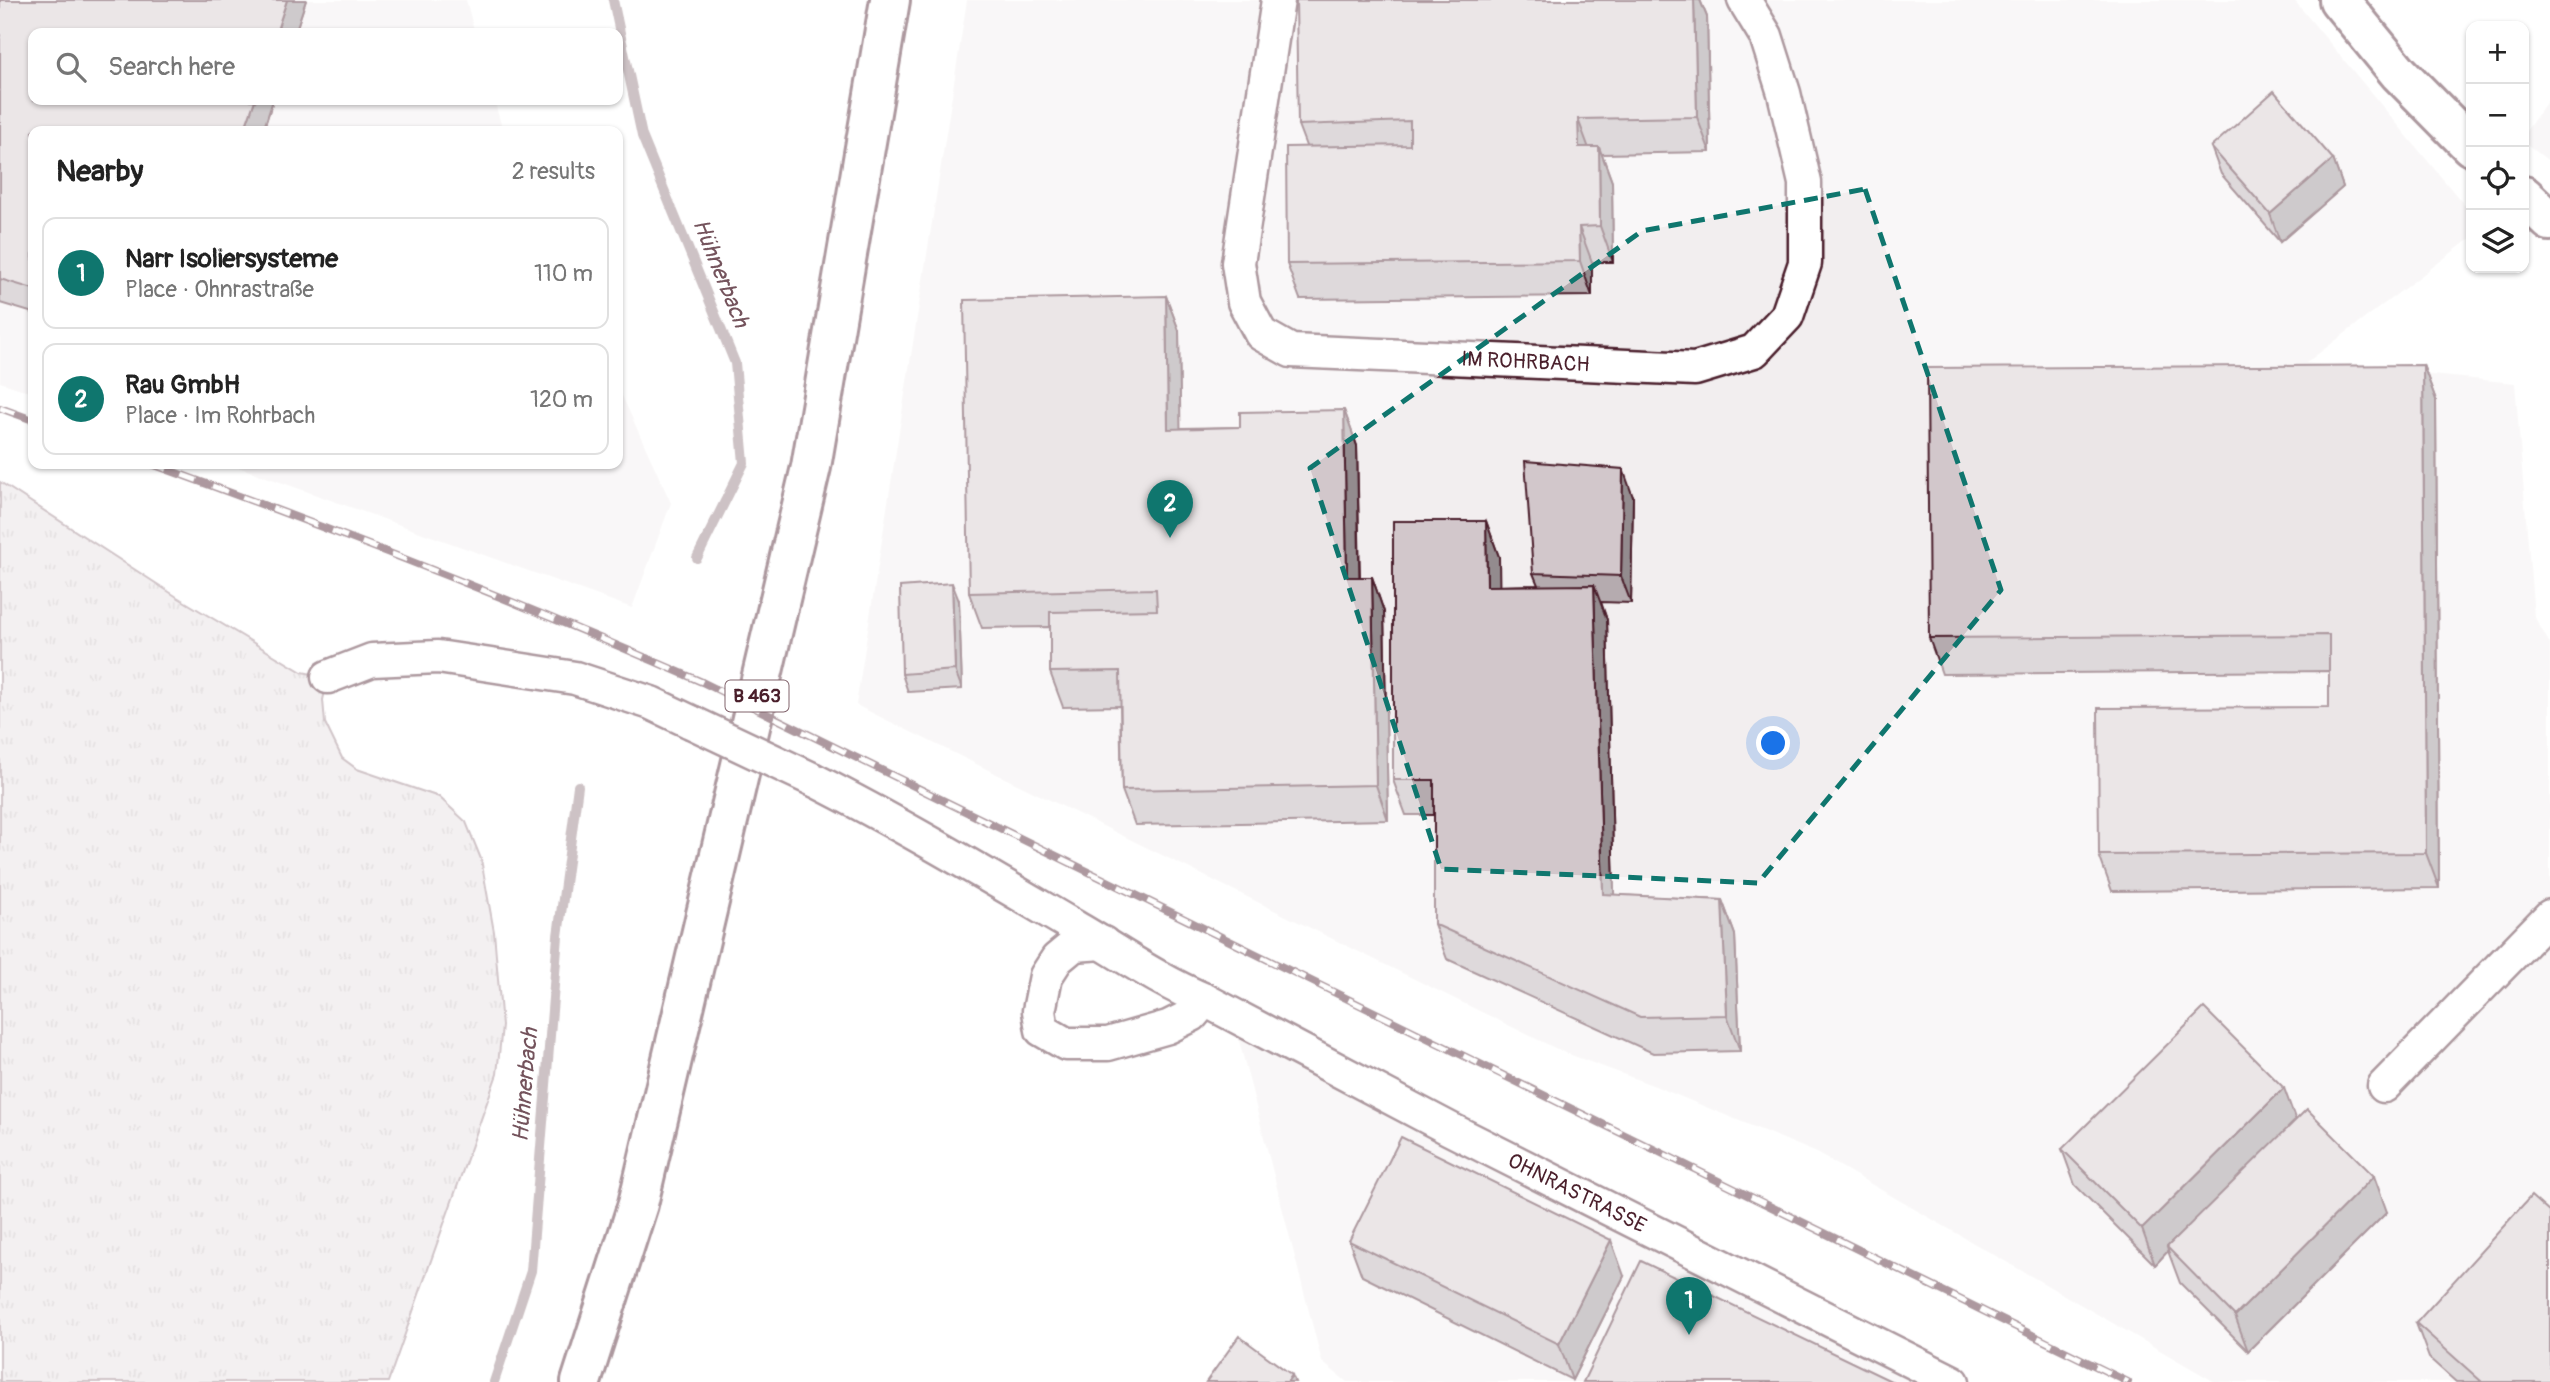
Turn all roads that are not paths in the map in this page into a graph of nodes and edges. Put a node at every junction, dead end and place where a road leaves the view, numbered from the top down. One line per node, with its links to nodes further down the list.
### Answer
1 (890, 0): 13 (main road, B 463)
2 (1278, 0): 3 (street, IM ROHRBACH)
3 (1744, 0)
4 (2339, 0): 5 (main road)
5 (2466, 141)
6 (2529, 201): 7 (main road)
7 (2550, 220)
8 (328, 677): 10 (street, OHNRASTRASSE, bridge)
9 (2550, 916): 12 (street)
10 (1103, 943): 11 (street, OHNRASTRASSE); 11 (street)
11 (1205, 1000): 14 (street, OHNRASTRASSE)
12 (2384, 1086)
13 (581, 1382)
14 (1953, 1382)

